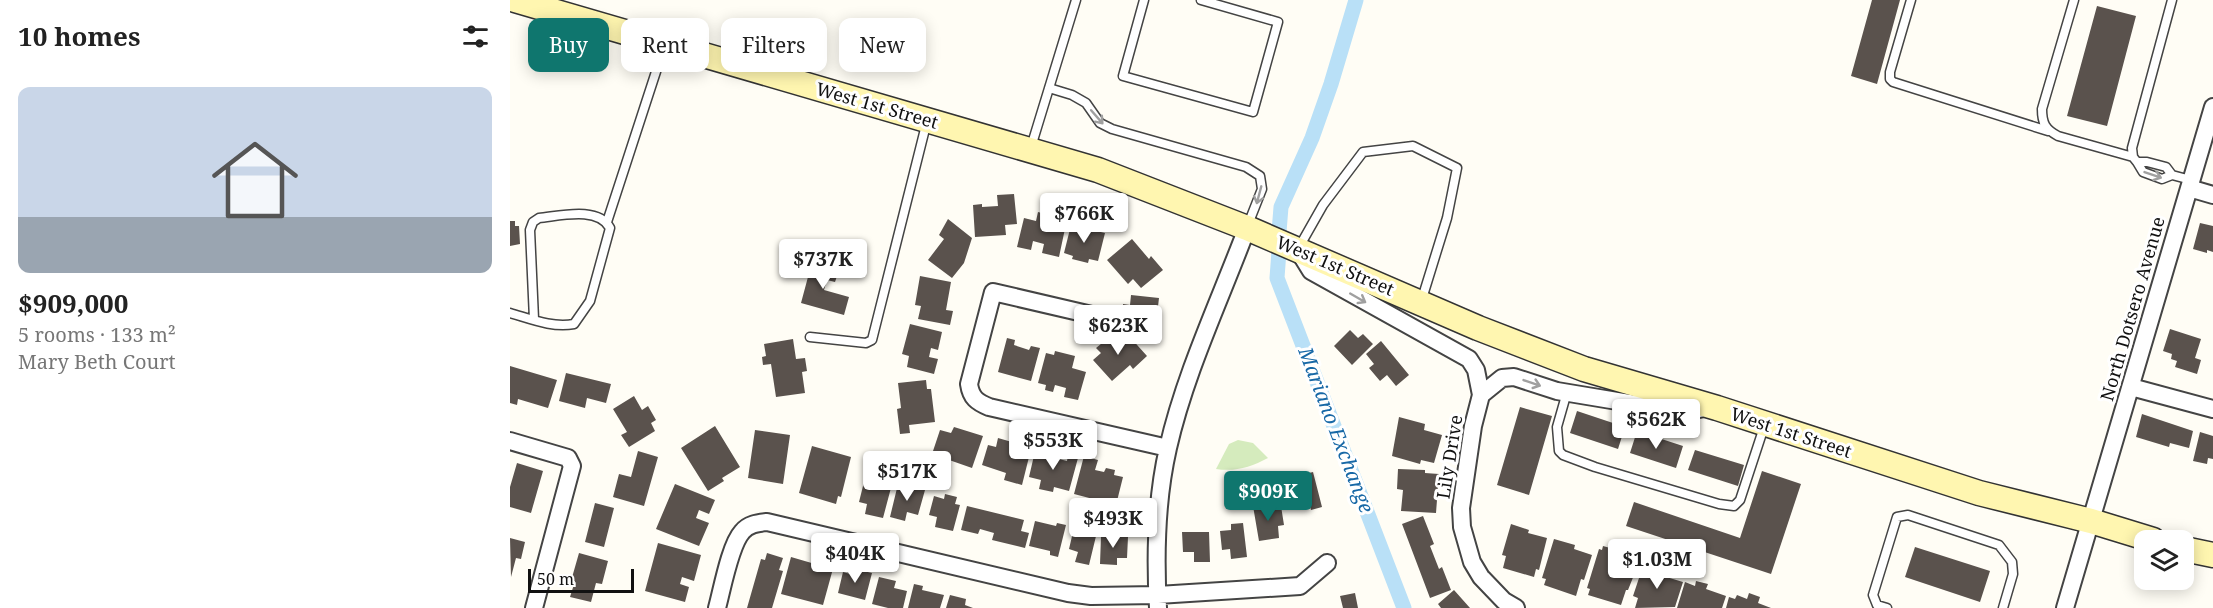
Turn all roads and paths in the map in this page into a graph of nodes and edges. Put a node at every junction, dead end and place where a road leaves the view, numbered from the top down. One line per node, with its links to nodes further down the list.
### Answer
1 (515, 0): 8 (main road, West 1st Street)
2 (1076, 0): 11 (lane)
3 (1144, 0): 4 (lane)
4 (1201, 0)
5 (1911, 0): 14 (lane)
6 (2074, 0): 14 (lane)
7 (2172, 0): 16 (lane)
8 (621, 31)
9 (709, 57): 13 (main road, West 1st Street)
10 (656, 72): 19 (lane)
11 (1049, 88): 15 (lane); 20 (lane, one-way to 20)
12 (2213, 107): 17 (street, North Dotsero Avenue)
13 (927, 121): 15 (main road, West 1st Street); 26 (lane)
14 (2049, 131): 16 (lane)
15 (1030, 150): 20 (main road, West 1st Street)
16 (2135, 159): 17 (lane)
17 (2190, 184): 18 (street); 27 (street, North Dotsero Avenue)
18 (2213, 195)
19 (607, 222): 25 (lane); 25 (lane)
20 (1247, 228): 21 (main road, West 1st Street); 34 (street)
21 (1298, 250): 22 (main road, West 1st Street); 22 (lane); 29 (street, one-way to 29)
22 (1421, 303): 30 (main road, West 1st Street)
23 (510, 313): 25 (lane)
24 (1096, 316): 34 (street)
25 (534, 319)
26 (810, 337)
27 (2131, 387): 31 (street); 35 (street, North Dotsero Avenue)
28 (1567, 392): 29 (street, Lily Drive, one-way to 28); 30 (street, Lily Drive); 32 (lane)
29 (1481, 395): 43 (street, Lily Drive)
30 (1718, 408): 32 (main road, West 1st Street)
31 (2213, 409)
32 (1765, 424): 35 (main road, West 1st Street)
33 (510, 441): 41 (street)
34 (1168, 448): 40 (street)
35 (2091, 521): 36 (main road, West 1st Street); 46 (street, North Dotsero Avenue)
36 (2134, 534)
37 (2194, 551): 38 (main road)
38 (2213, 555)
39 (1327, 563): 40 (street)
40 (1158, 602): 42 (street)
41 (534, 608)
42 (717, 608)
43 (1516, 608)
44 (1887, 608): 45 (lane)
45 (2003, 608)
46 (2065, 608)

